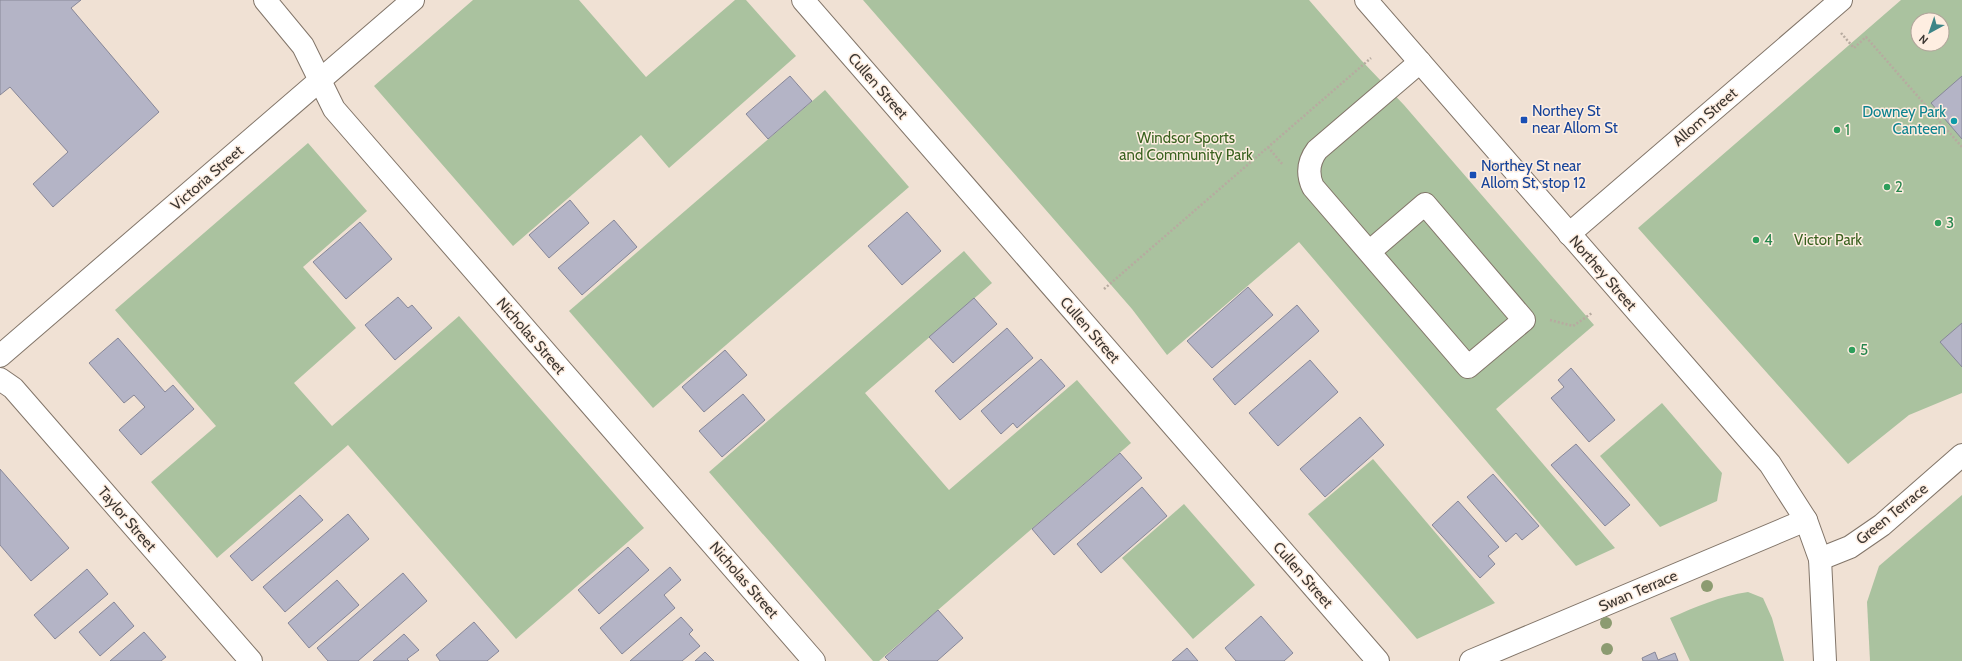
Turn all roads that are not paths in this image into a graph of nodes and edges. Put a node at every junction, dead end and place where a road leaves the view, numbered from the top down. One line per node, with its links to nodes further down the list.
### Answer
1 (264, 0): 7 (street, Nicholas Street)
2 (413, 0): 7 (street, Victoria Street)
3 (803, 0): 17 (street, Cullen Street)
4 (1366, 0): 6 (street, Northey Street)
5 (1841, 0): 8 (street, Allom Street)
6 (1420, 62): 8 (street, Northey Street); 9 (street)
7 (320, 80): 10 (street, Victoria Street); 16 (street, Nicholas Street)
8 (1569, 234): 13 (street, Northey Street)
9 (1369, 252): 9 (street)
10 (0, 356)
11 (0, 379): 15 (street, Taylor Street)
12 (1962, 455): 14 (street, Green Terrace)
13 (1806, 520): 14 (street, Northey Street); 18 (street, Swan Terrace)
14 (1820, 560): 19 (street)
15 (250, 661)
16 (814, 661)
17 (1378, 661)
18 (1471, 661)
19 (1825, 661)

